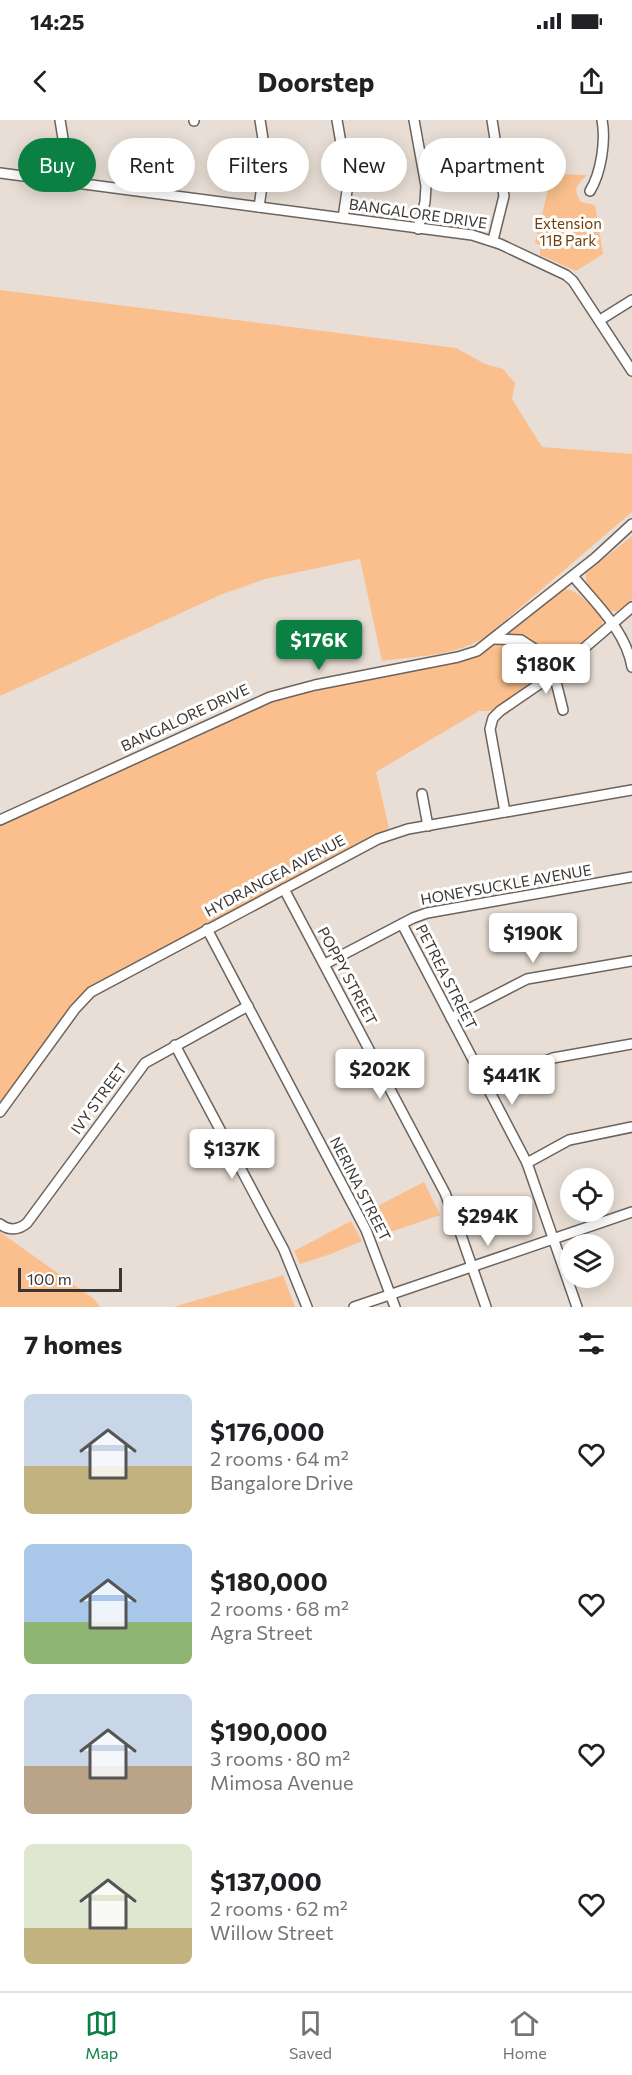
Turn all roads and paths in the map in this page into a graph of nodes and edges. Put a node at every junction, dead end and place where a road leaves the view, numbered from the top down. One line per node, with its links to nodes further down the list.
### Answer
1 (60, 120): 7 (street)
2 (260, 120): 12 (street)
3 (337, 120): 13 (street)
4 (414, 120): 14 (street)
5 (492, 120): 15 (street)
6 (602, 120): 11 (street)
7 (63, 138)
8 (0, 173): 9 (street, BANGALORE DRIVE)
9 (18, 175)
10 (96, 185): 12 (street, BANGALORE DRIVE)
11 (590, 191)
12 (259, 207): 13 (street, BANGALORE DRIVE)
13 (343, 218): 14 (street, BANGALORE DRIVE)
14 (418, 229): 15 (street, BANGALORE DRIVE)
15 (492, 240): 17 (street, BANGALORE DRIVE)
16 (632, 300): 17 (street)
17 (600, 320): 18 (street, BANGALORE DRIVE)
18 (632, 372)
19 (632, 524): 20 (street, BANGALORE DRIVE)
20 (573, 576): 22 (street, BANGALORE DRIVE); 23 (street)
21 (632, 607): 23 (street)
22 (522, 617): 24 (street, BANGALORE DRIVE); 25 (street)
23 (613, 624): 26 (street); 27 (street)
24 (494, 639): 25 (street); 32 (street, BANGALORE DRIVE)
25 (521, 640): 27 (street)
26 (632, 668)
27 (557, 672): 28 (street); 31 (street)
28 (563, 710)
29 (632, 790): 31 (street, HYDRANGEA AVENUE)
30 (422, 794): 33 (street)
31 (505, 812): 33 (street, HYDRANGEA AVENUE)
32 (0, 820)
33 (428, 826): 35 (street, HYDRANGEA AVENUE)
34 (632, 877): 36 (street, HONEYSUCKLE AVENUE)
35 (284, 889): 37 (street, HYDRANGEA AVENUE); 39 (street, POPPY STREET)
36 (402, 924): 39 (street, HONEYSUCKLE AVENUE); 41 (street, PETREA STREET)
37 (207, 929): 40 (street, NERINA STREET); 45 (street, HYDRANGEA AVENUE)
38 (632, 961): 41 (street)
39 (325, 964): 51 (street, POPPY STREET)
40 (248, 1006): 43 (street, IVY STREET); 52 (street, NERINA STREET)
41 (451, 1018): 44 (street, PETREA STREET)
42 (632, 1044): 44 (street)
43 (175, 1045): 49 (street, IVY STREET); 53 (street)
44 (489, 1090): 47 (street, PETREA STREET)
45 (0, 1112)
46 (632, 1127): 47 (street)
47 (527, 1163): 50 (street, PETREA STREET)
48 (632, 1212): 50 (street)
49 (0, 1224)
50 (554, 1239): 51 (street); 57 (street, PETREA STREET)
51 (472, 1266): 52 (street); 56 (street, POPPY STREET)
52 (391, 1295): 54 (street); 55 (street, NERINA STREET)
53 (307, 1307)
54 (354, 1307)
55 (395, 1307)
56 (486, 1307)
57 (577, 1307)

